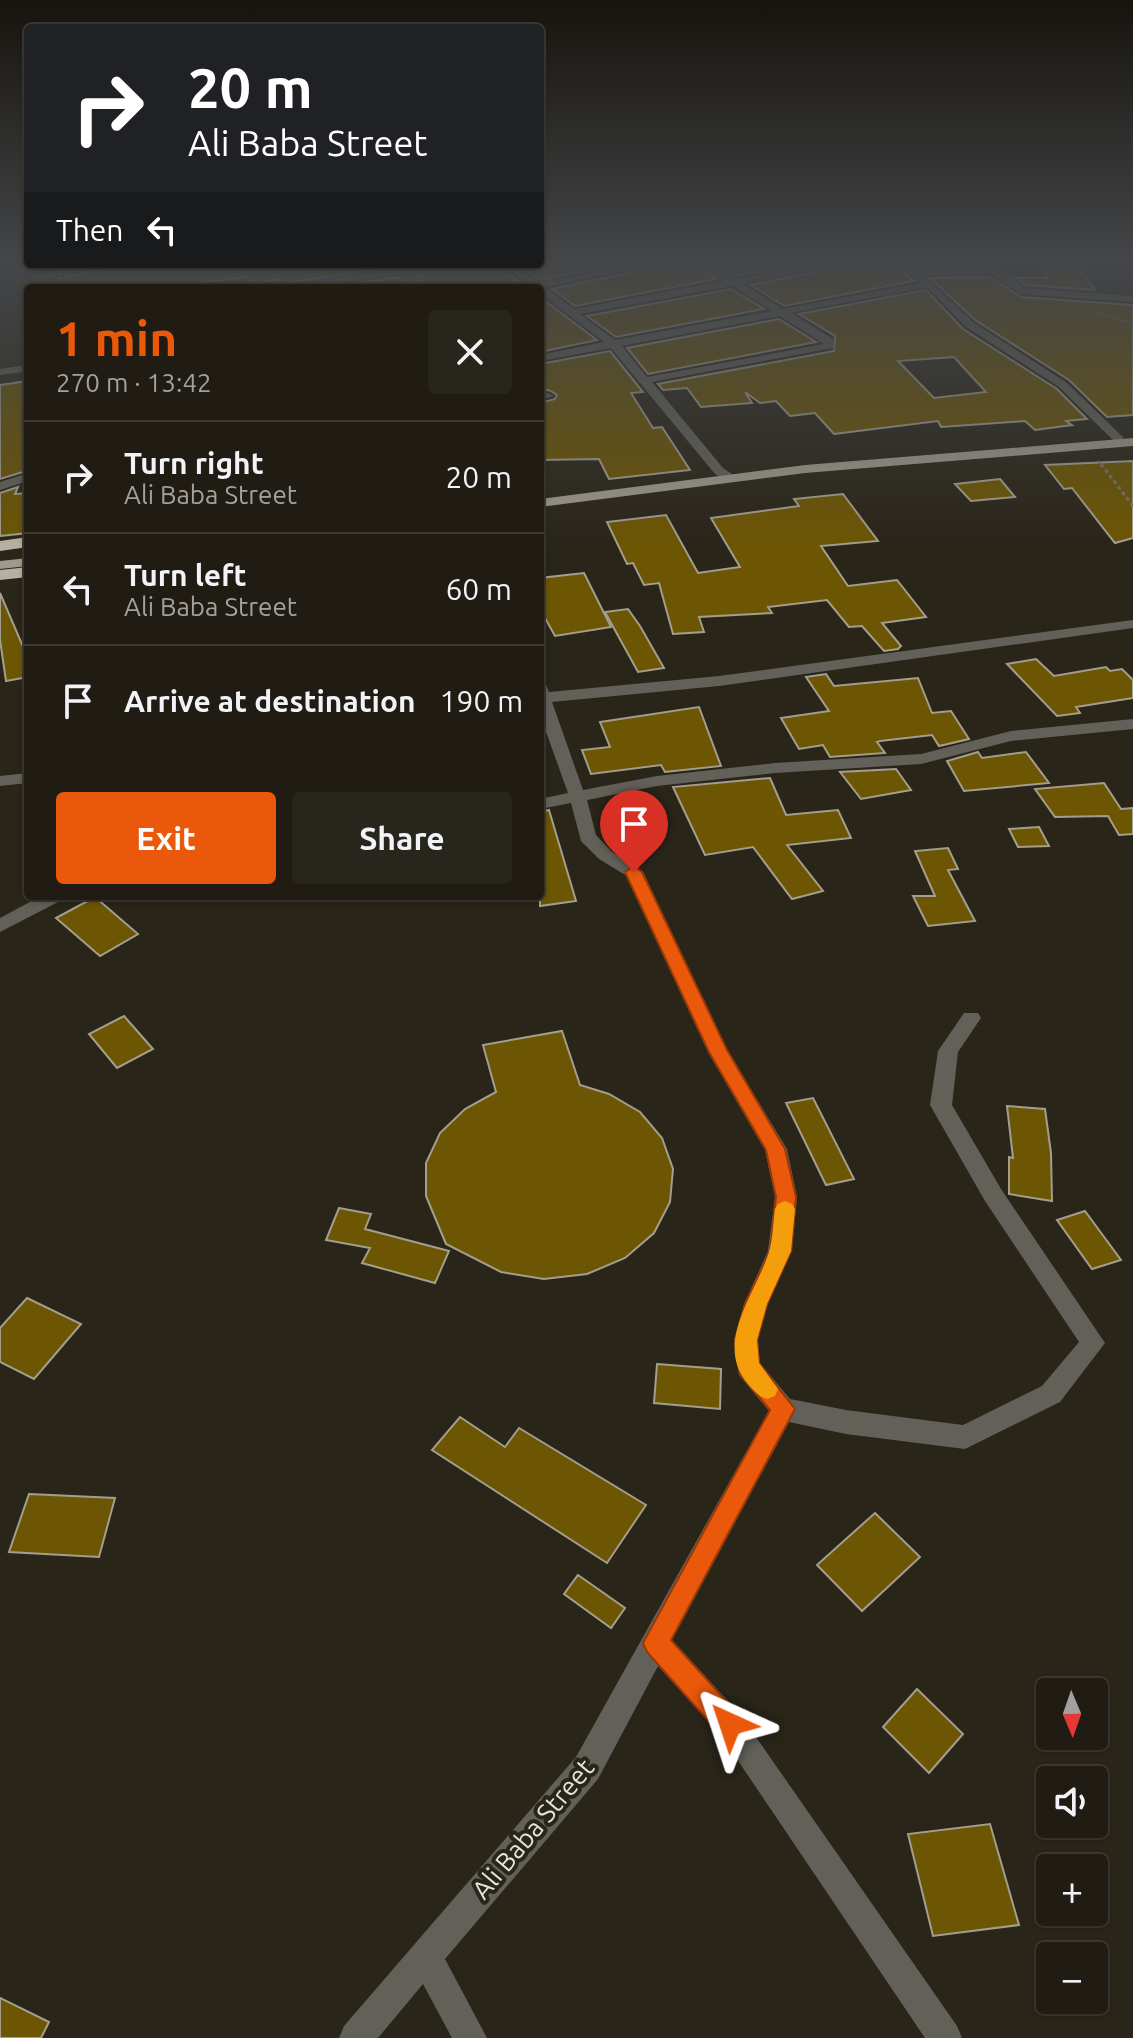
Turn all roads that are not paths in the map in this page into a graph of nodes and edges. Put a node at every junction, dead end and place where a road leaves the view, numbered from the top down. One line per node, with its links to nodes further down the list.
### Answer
1 (625, 356): 6 (street)
2 (775, 356): 6 (street)
3 (1018, 356): 7 (street)
4 (24, 369): 5 (street)
5 (0, 372)
6 (647, 380): 9 (street)
7 (1118, 438): 8 (main road); 9 (main road)
8 (1133, 439): 9 (main road)
9 (725, 474): 12 (main road); 13 (main road)
10 (24, 478): 11 (street)
11 (0, 486)
12 (544, 490)
13 (544, 502)
14 (24, 543): 15 (highway)
15 (0, 546)
16 (24, 552): 17 (main road)
17 (0, 555)
18 (24, 562): 19 (main road)
19 (0, 565)
20 (24, 572): 21 (highway)
21 (0, 575)
22 (1133, 624): 23 (street)
23 (544, 695)
24 (544, 704): 28 (street)
25 (1133, 724): 28 (street)
26 (24, 778): 27 (street)
27 (0, 781)
28 (576, 795): 29 (street); 33 (street)
29 (544, 803)
30 (49, 900): 31 (street)
31 (0, 926)
32 (971, 1018): 33 (street)
33 (783, 1409): 34 (street, Ali Baba Street)
34 (656, 1643): 35 (street, Ali Baba Street); 38 (street)
35 (426, 1956): 36 (street, Ali Baba Street); 37 (street)
36 (356, 2038)
37 (470, 2038)
38 (945, 2038)

